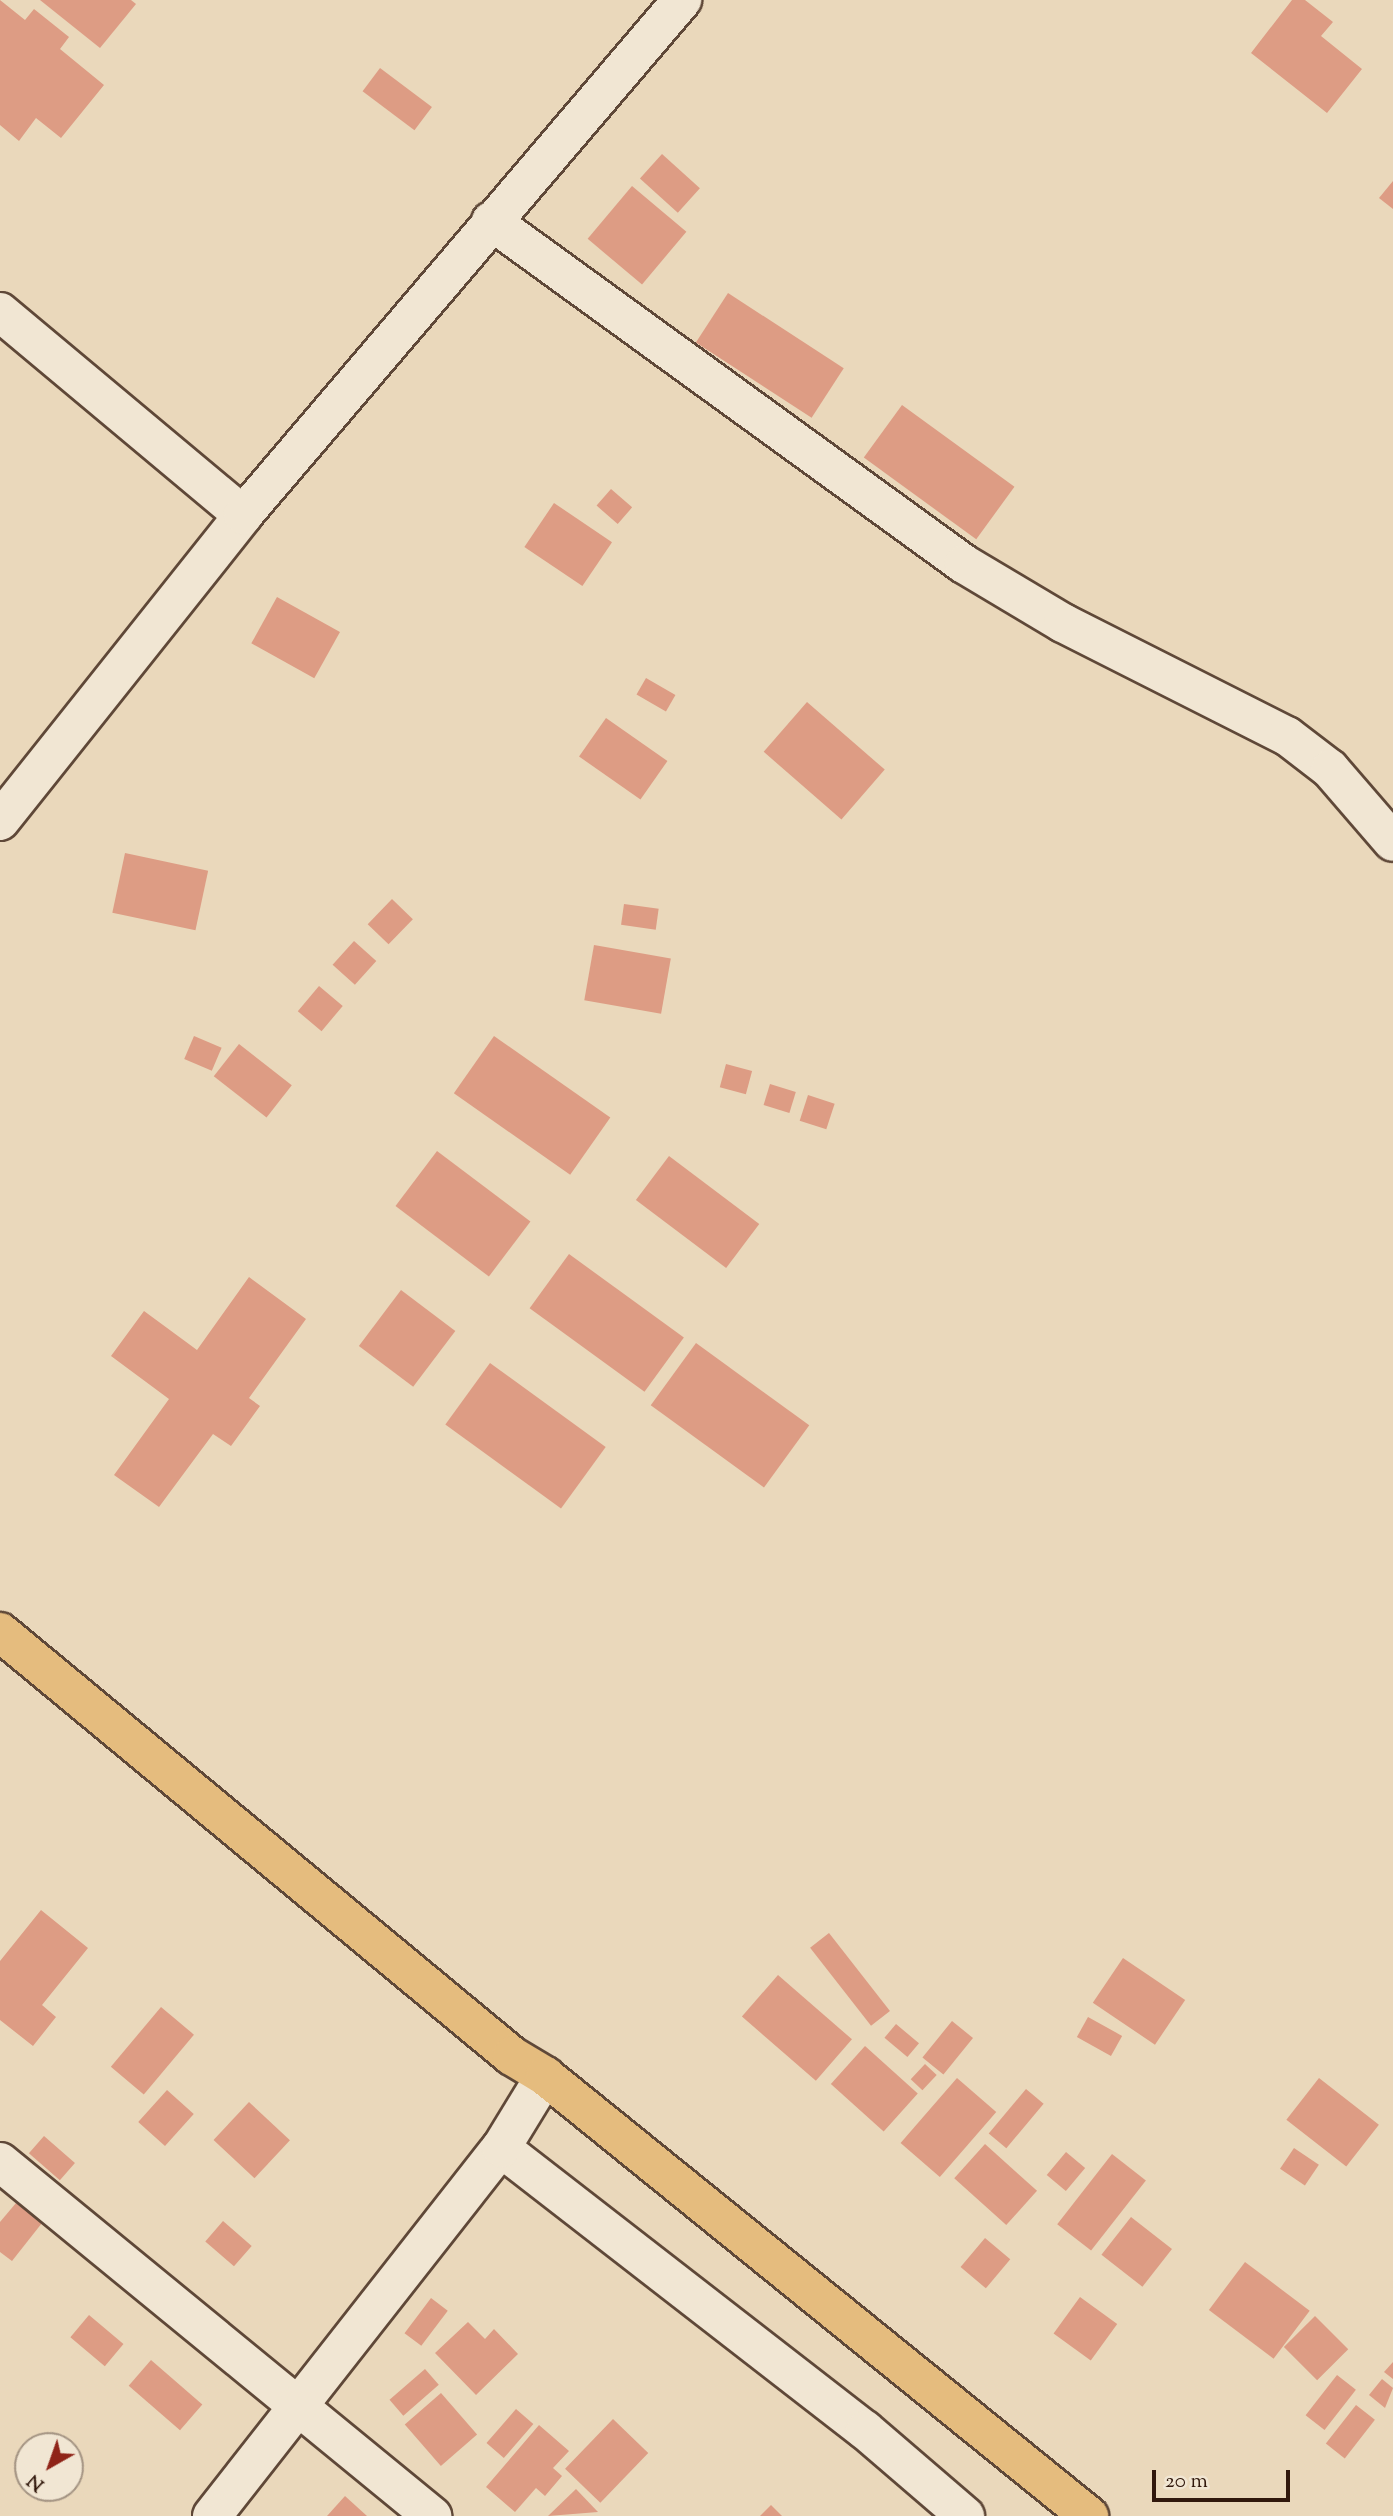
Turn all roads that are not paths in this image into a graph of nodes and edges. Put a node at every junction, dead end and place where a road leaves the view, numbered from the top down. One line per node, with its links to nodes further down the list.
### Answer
1 (682, 0): 2 (street)
2 (491, 221): 4 (street); 6 (street)
3 (0, 312): 4 (street)
4 (243, 515): 5 (street)
5 (0, 821)
6 (1393, 842)
7 (0, 1632): 8 (main road)
8 (545, 2076): 9 (street); 15 (main road)
9 (501, 2148): 11 (street); 14 (street)
10 (0, 2162): 11 (street)
11 (303, 2406): 12 (street); 13 (street)
12 (212, 2516)
13 (432, 2516)
14 (965, 2516)
15 (1089, 2516)

